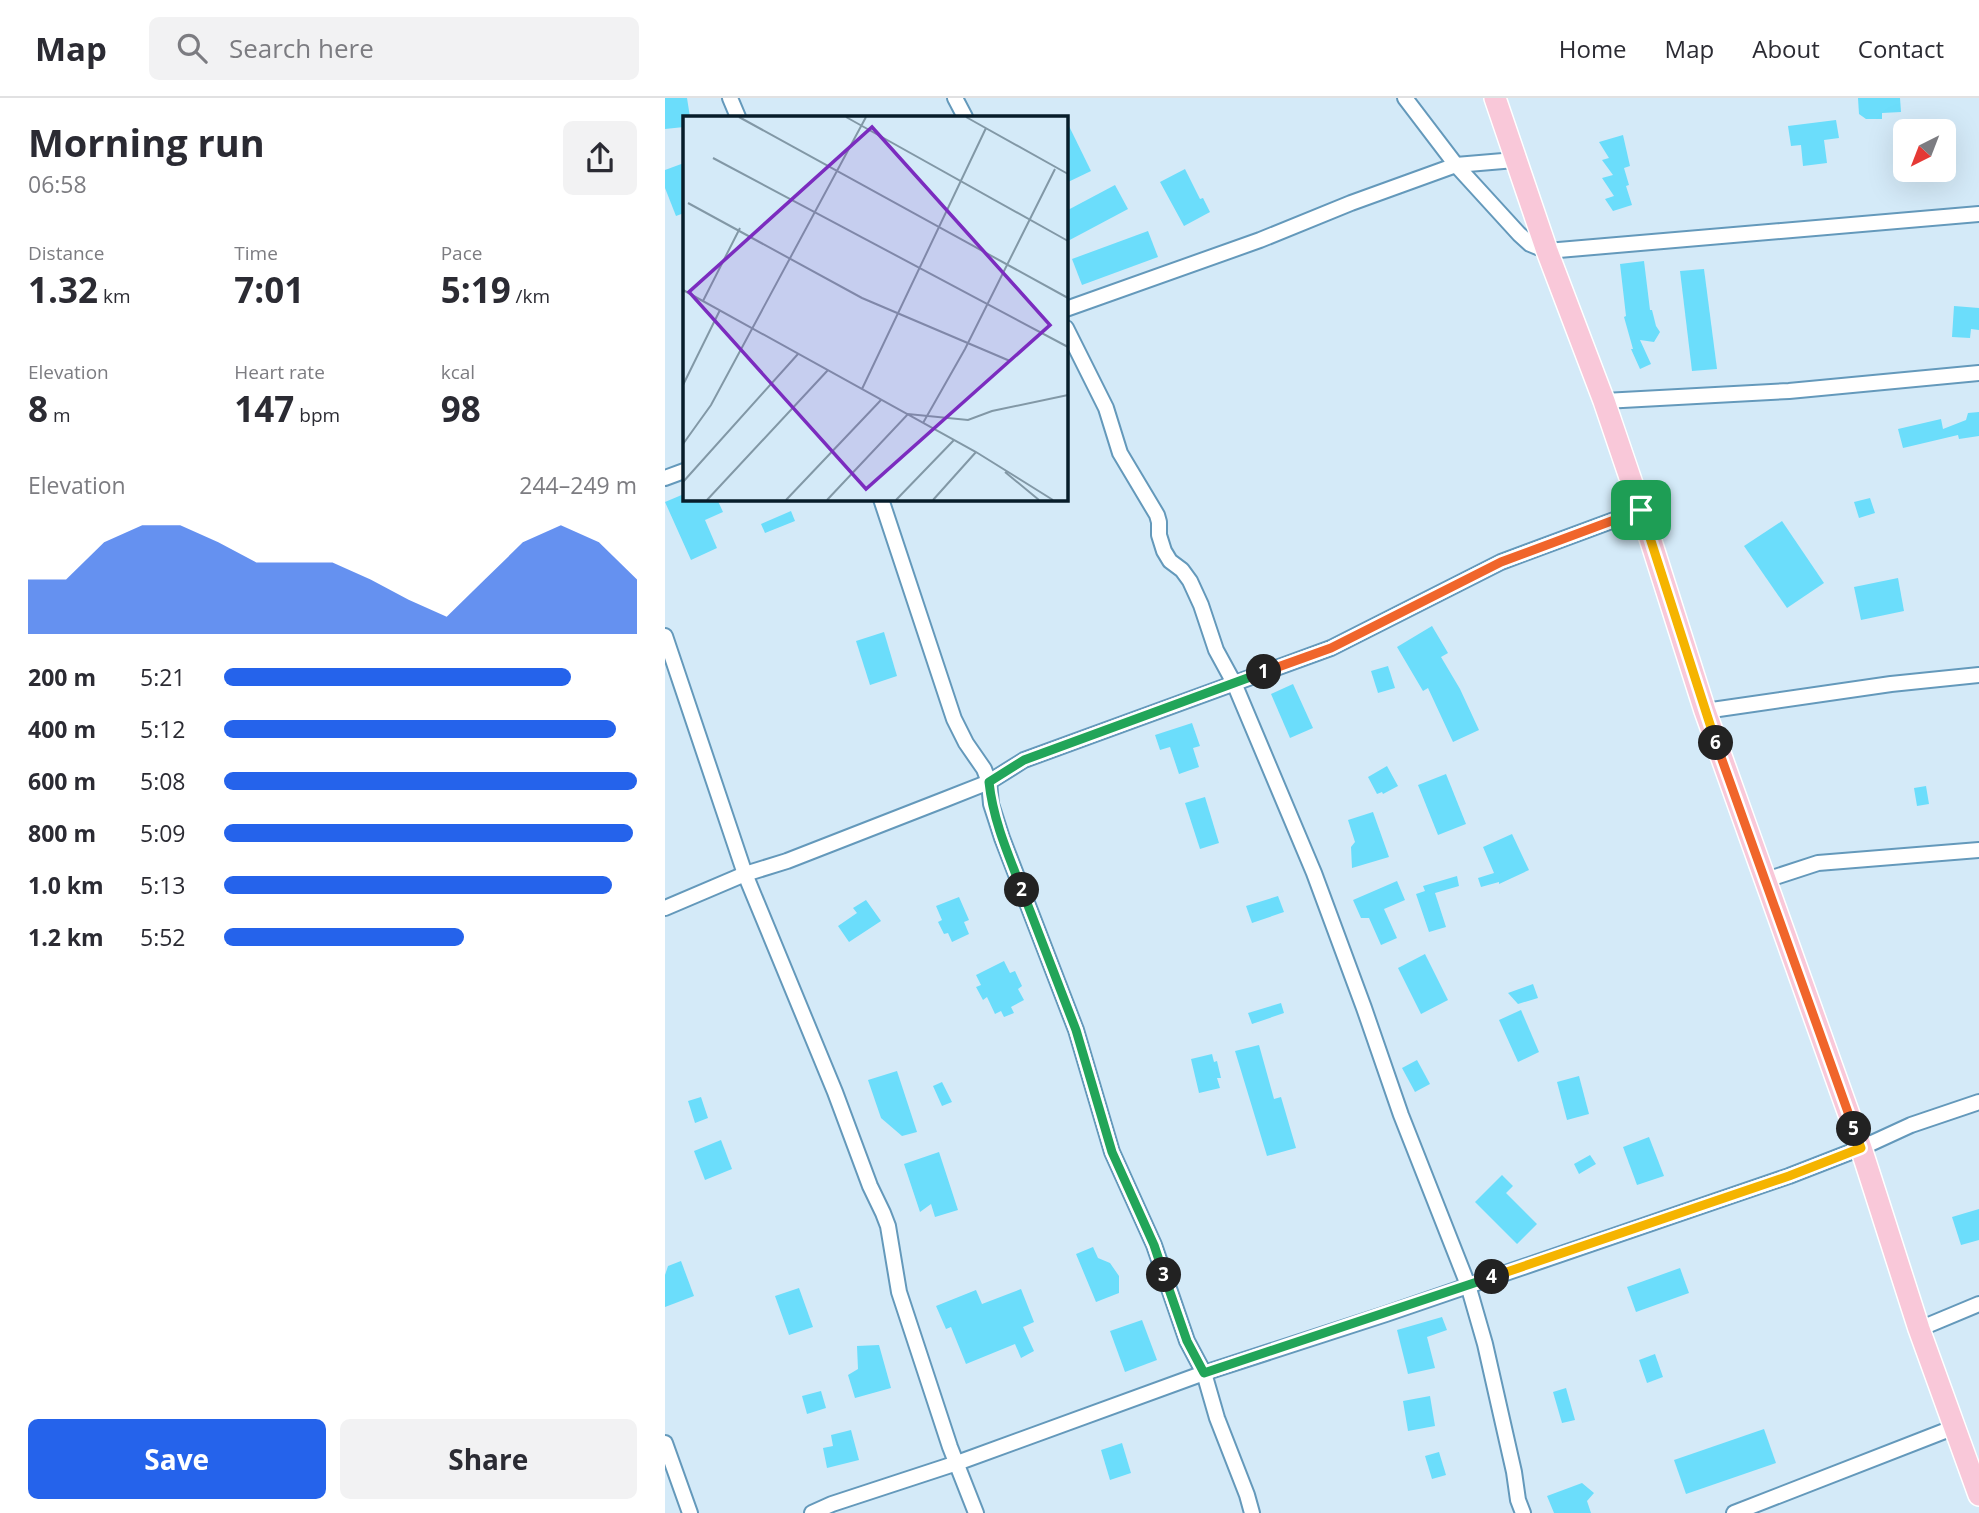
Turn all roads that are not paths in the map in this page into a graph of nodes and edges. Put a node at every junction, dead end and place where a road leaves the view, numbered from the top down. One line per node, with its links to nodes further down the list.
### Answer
1 (730, 98): 5 (street)
2 (955, 98): 6 (street)
3 (1405, 98): 8 (street)
4 (1495, 98): 7 (main road)
5 (738, 116)
6 (964, 116)
7 (1515, 160): 8 (street); 10 (main road)
8 (1456, 164): 10 (street); 11 (street)
9 (1979, 214): 10 (street)
10 (1547, 251): 14 (main road)
11 (1067, 309)
12 (1067, 330): 21 (street)
13 (1979, 373): 14 (street)
14 (1604, 401): 18 (main road)
15 (683, 471): 16 (street)
16 (665, 478)
17 (881, 500): 23 (street)
18 (1641, 510): 21 (street); 22 (main road)
19 (665, 636): 25 (street)
20 (1979, 675): 22 (street)
21 (1234, 683): 23 (street); 30 (street)
22 (1705, 710): 26 (main road)
23 (989, 782): 25 (street); 33 (street)
24 (1979, 850): 26 (street)
25 (745, 874): 27 (street); 36 (street)
26 (1766, 880): 29 (main road)
27 (665, 908)
28 (1979, 1102): 29 (street)
29 (1861, 1148): 30 (street); 32 (main road)
30 (1468, 1285): 33 (street); 42 (street)
31 (1979, 1304): 32 (street)
32 (1919, 1329): 34 (main road)
33 (1204, 1373): 36 (street); 41 (street)
34 (1955, 1427): 37 (main road); 43 (street)
35 (665, 1443): 38 (street)
36 (957, 1463): 39 (street); 40 (street)
37 (1979, 1495)
38 (690, 1513)
39 (813, 1513)
40 (976, 1513)
41 (1252, 1513)
42 (1523, 1513)
43 (1734, 1513)

